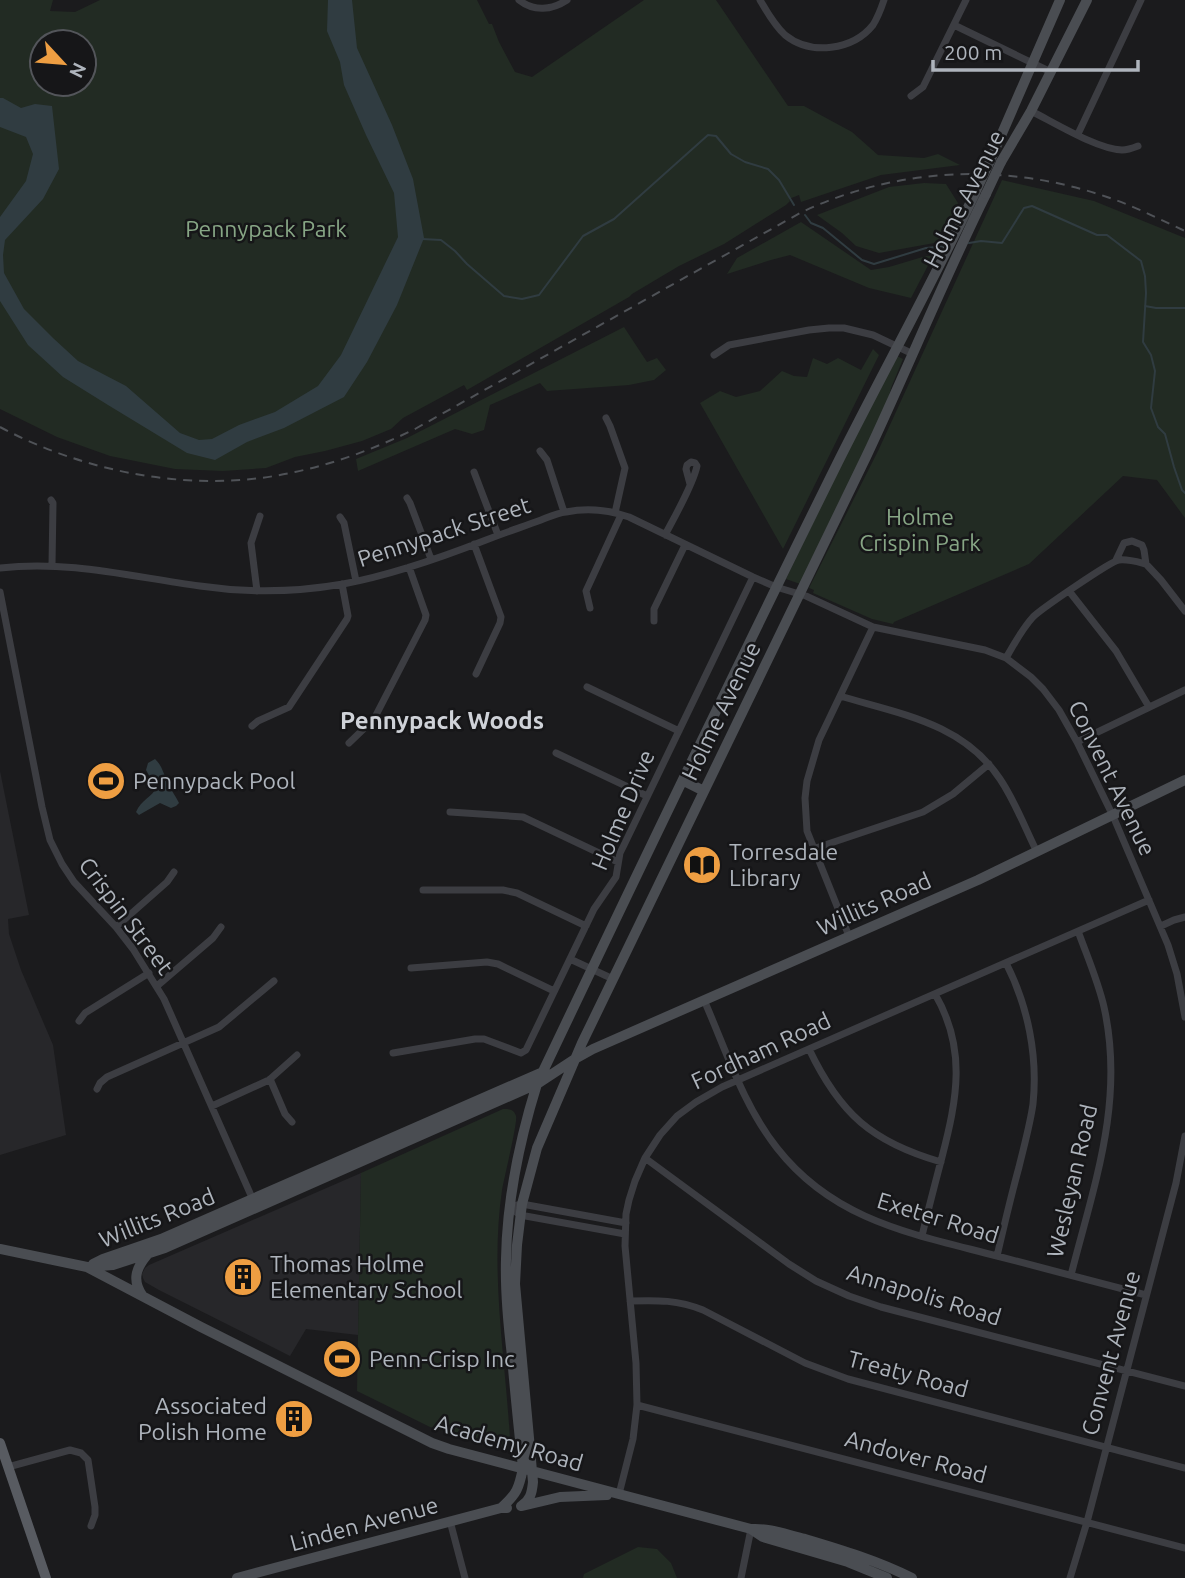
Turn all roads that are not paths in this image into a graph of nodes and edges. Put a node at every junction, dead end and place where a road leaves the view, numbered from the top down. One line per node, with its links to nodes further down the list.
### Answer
1 (519, 0): 2 (street)
2 (567, 0)
3 (760, 0): 4 (street)
4 (884, 0)
5 (966, 0): 9 (street)
6 (1060, 0): 10 (main road, Holme Avenue)
7 (1087, 0): 11 (main road, Holme Avenue)
8 (1141, 0): 14 (street)
9 (954, 25): 10 (street); 12 (street)
10 (1032, 63): 11 (street); 16 (main road, Holme Avenue)
11 (1051, 72): 13 (main road, Holme Avenue)
12 (911, 96)
13 (1031, 111): 14 (street); 16 (main road, Holme Avenue)
14 (1078, 134): 15 (street)
15 (1138, 146)
16 (996, 161): 17 (main road, Holme Avenue, bridge)
17 (980, 194): 18 (main road, Holme Avenue); 18 (main road, Holme Avenue)
18 (944, 268): 19 (main road, Holme Avenue); 20 (main road, Holme Avenue)
19 (896, 346): 20 (street); 21 (street); 45 (main road, Holme Avenue)
20 (913, 354): 49 (main road, Holme Avenue)
21 (714, 355)
22 (606, 418): 29 (street)
23 (540, 451): 28 (street)
24 (474, 472): 33 (street)
25 (690, 484): 32 (street)
26 (407, 499): 36 (street)
27 (51, 500): 39 (street)
28 (564, 512): 29 (street, Pennypack Street); 33 (street, Pennypack Street)
29 (618, 514): 32 (street, Pennypack Street); 50 (street)
30 (260, 516): 46 (street)
31 (340, 517): 43 (street)
32 (665, 535): 35 (street, Pennypack Street)
33 (498, 536): 34 (street, Pennypack Street)
34 (474, 544): 36 (street, Pennypack Street); 55 (street)
35 (685, 545): 42 (street, Pennypack Street); 52 (street)
36 (431, 559): 40 (street, Pennypack Street)
37 (1116, 560): 38 (street); 38 (street); 47 (street)
38 (1146, 564): 51 (street)
39 (52, 565): 41 (street, Pennypack Street); 46 (street, Pennypack Street)
40 (409, 567): 43 (street, Pennypack Street); 63 (street)
41 (0, 568)
42 (753, 577): 45 (street, Pennypack Street); 61 (street, Holme Drive)
43 (356, 581): 44 (street, Pennypack Street)
44 (342, 584): 46 (street, Pennypack Street); 60 (street)
45 (776, 587): 49 (street, Pennypack Street); 67 (main road, Holme Avenue)
46 (257, 591)
47 (1069, 591): 54 (street); 59 (street)
48 (0, 592): 81 (street, Crispin Street)
49 (800, 595): 53 (street, Convent Avenue); 68 (main road, Holme Avenue)
50 (590, 608)
51 (1185, 611)
52 (654, 621)
53 (873, 627): 54 (street, Convent Avenue); 58 (street)
54 (1006, 658): 62 (street, Convent Avenue)
55 (477, 674)
56 (587, 687): 61 (street)
57 (1185, 690): 59 (street)
58 (840, 696): 65 (street); 72 (street)
59 (1149, 707): 62 (street)
60 (252, 726)
61 (679, 731): 69 (street, Holme Drive)
62 (1077, 742): 71 (street, Convent Avenue)
63 (349, 743)
64 (556, 753): 69 (street)
65 (989, 764): 72 (street); 73 (street)
66 (1185, 780): 71 (main road, Willits Road)
67 (684, 781): 68 (main road); 88 (main road, Holme Avenue)
68 (704, 791): 90 (main road, Holme Avenue)
69 (647, 796): 74 (street, Holme Drive)
70 (450, 813): 74 (street)
71 (1113, 816): 73 (main road, Willits Road); 77 (street, Convent Avenue)
72 (813, 849): 84 (street)
73 (1037, 852): 84 (main road, Willits Road)
74 (618, 862): 79 (street, Holme Drive)
75 (174, 872): 81 (street)
76 (423, 890): 79 (street)
77 (1149, 900): 80 (street, Convent Avenue); 83 (street, Fordham Road)
78 (1185, 917): 80 (street)
79 (586, 926): 85 (street, Holme Drive)
80 (1161, 926): 96 (street, Convent Avenue)
81 (116, 927): 89 (street, Crispin Street)
82 (221, 927): 92 (street)
83 (1078, 931): 86 (street, Fordham Road); 123 (street, Wesleyan Road)
84 (849, 936): 95 (main road, Willits Road)
85 (570, 959): 88 (street); 93 (street, Holme Drive)
86 (1006, 963): 94 (street, Fordham Road); 121 (street)
87 (411, 968): 93 (street)
88 (592, 970): 90 (street); 103 (main road, Holme Avenue)
89 (149, 973): 92 (street, Crispin Street); 97 (street)
90 (613, 979): 102 (main road, Holme Avenue)
91 (274, 981): 98 (street)
92 (157, 986): 98 (street, Crispin Street)
93 (554, 991): 100 (street, Holme Drive)
94 (935, 993): 99 (street, Fordham Road); 112 (street)
95 (704, 1000): 102 (main road, Willits Road); 105 (street, Exeter Road)
96 (1185, 1017)
97 (79, 1021)
98 (184, 1043): 107 (street); 108 (street, Crispin Street)
99 (809, 1049): 105 (street, Fordham Road); 112 (street)
100 (393, 1053)
101 (297, 1055): 104 (street)
102 (575, 1059): 103 (main road, Willits Road); 106 (main road, Willits Road); 115 (main road, Holme Avenue)
103 (543, 1071): 106 (main road, Holme Avenue); 113 (main road, Willits Road)
104 (270, 1079): 108 (street); 109 (street)
105 (739, 1080): 111 (street, Fordham Road); 118 (street, Exeter Road)
106 (537, 1084): 113 (main road, Willits Road); 114 (main road, Holme Avenue)
107 (97, 1089)
108 (212, 1106): 113 (street, Crispin Street)
109 (292, 1122)
110 (1185, 1136): 124 (street, Convent Avenue)
111 (645, 1158): 116 (street, Fordham Road); 127 (street, Annapolis Road)
112 (941, 1162): 118 (street)
113 (255, 1203): 120 (main road, Willits Road); 122 (main road, Willits Road)
114 (509, 1208): 115 (street); 134 (main road, Holme Avenue)
115 (521, 1210): 116 (street); 117 (street); 134 (main road, Holme Avenue)
116 (626, 1223): 117 (street, Fordham Road)
117 (625, 1234): 126 (street, Fordham Road)
118 (922, 1236): 121 (street, Exeter Road)
119 (0, 1249): 122 (main road, Academy Road)
120 (147, 1255): 122 (main road, Willits Road); 125 (main road)
121 (997, 1256): 123 (street, Exeter Road)
122 (87, 1268): 125 (main road, Academy Road)
123 (1070, 1275): 124 (street, Exeter Road)
124 (1146, 1295): 127 (street, Convent Avenue)
125 (143, 1297): 134 (main road, Academy Road)
126 (630, 1301): 129 (street, Fordham Road); 131 (street, Treaty Road)
127 (1127, 1371): 128 (street, Annapolis Road); 131 (street, Convent Avenue)
128 (1185, 1386)
129 (637, 1405): 135 (street, Fordham Road); 139 (street, Andover Road)
130 (0, 1443): 132 (main road)
131 (1107, 1447): 133 (street, Treaty Road); 139 (street, Convent Avenue)
132 (8, 1467): 140 (street); 143 (main road)
133 (1185, 1468)
134 (527, 1470): 135 (main road, Academy Road); 136 (main road); 137 (main road)
135 (619, 1494): 136 (main road, Linden Avenue); 141 (main road, Academy Road)
136 (521, 1506): 137 (main road, Linden Avenue)
137 (501, 1507): 138 (main road, Linden Avenue)
138 (450, 1521): 144 (main road, Linden Avenue); 145 (street)
139 (1087, 1522): 142 (street, Andover Road); 149 (street, Convent Avenue)
140 (91, 1526)
141 (751, 1530): 146 (street); 147 (main road, Academy Road); 148 (main road, Academy Road)
142 (1185, 1548)
143 (46, 1578)
144 (237, 1578)
145 (465, 1578)
146 (741, 1578)
147 (887, 1578)
148 (912, 1578)
149 (1070, 1578)

